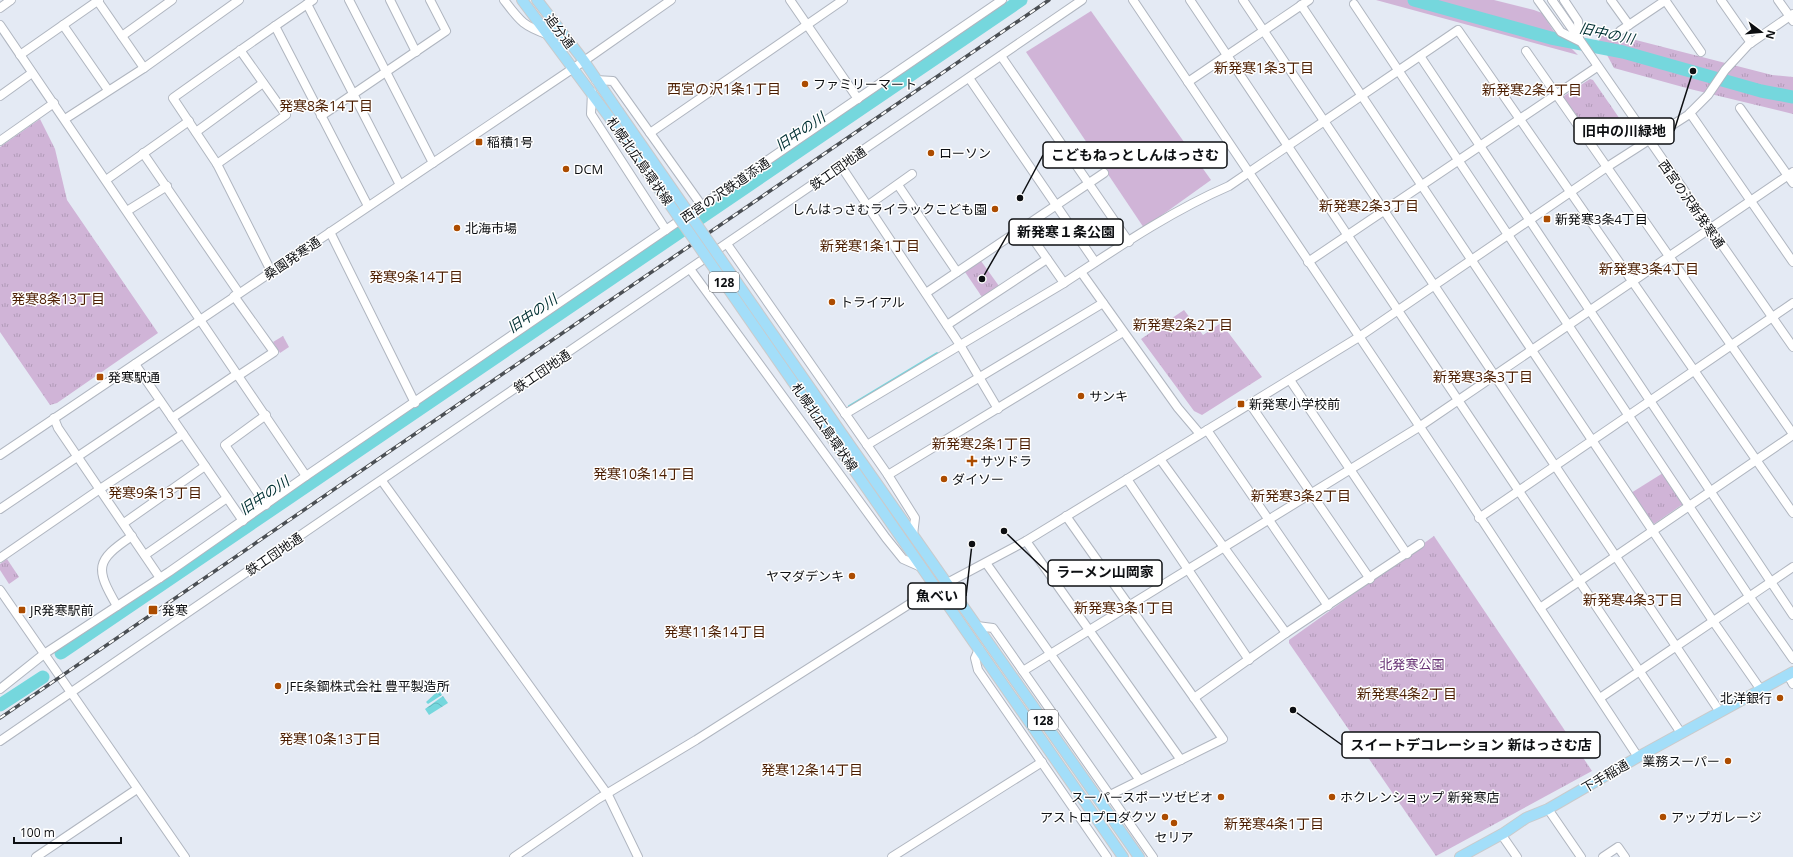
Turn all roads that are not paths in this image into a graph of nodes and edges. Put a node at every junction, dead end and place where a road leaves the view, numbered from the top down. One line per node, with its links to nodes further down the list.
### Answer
1 (11, 0): 30 (street)
2 (98, 0): 33 (street); 40 (street)
3 (172, 0): 40 (street)
4 (239, 0): 54 (street)
5 (349, 0): 56 (street)
6 (390, 0): 45 (street)
7 (430, 0): 45 (street)
8 (504, 0): 39 (street)
9 (522, 0): 39 (main road, 札幌北広島環状線 / 128)
10 (671, 0): 51 (street, 桑園発寒通)
11 (790, 0): 34 (street)
12 (843, 0): 34 (street)
13 (1002, 0): 68 (street, 西宮の沢鉄道添通)
14 (1082, 0): 48 (street, 鉄工団地通)
15 (1133, 0): 60 (street)
16 (1190, 0): 49 (street)
17 (1243, 0): 37 (street)
18 (1309, 0): 29 (street)
19 (1538, 0): 41 (street)
20 (1552, 0): 41 (street, 西宮の沢新発寒通)
21 (1564, 0): 41 (street)
22 (1611, 0): 35 (street)
23 (1666, 0): 35 (street); 46 (street)
24 (1721, 0): 42 (street)
25 (1778, 0): 31 (street)
26 (310, 2): 36 (street); 64 (street)
27 (541, 3): 51 (main road, 追分通 / 128)
28 (1354, 4): 55 (street)
29 (1301, 5): 37 (street); 67 (street)
30 (0, 8)
31 (1792, 17): 42 (street)
32 (0, 25): 47 (street)
33 (63, 25): 47 (street); 62 (street)
34 (807, 25): 68 (street); 78 (street)
35 (1629, 25): 38 (street)
36 (275, 26): 43 (street); 72 (street)
37 (1264, 31): 49 (street); 75 (street)
38 (1620, 31)
39 (549, 35): 52 (main road, 札幌北広島環状線 / 128)
40 (122, 36): 54 (street)
41 (1579, 41): 53 (street, 西宮の沢新発寒通)
42 (1751, 43): 71 (street)
43 (240, 50): 61 (street); 76 (street)
44 (1526, 51): 65 (street)
45 (416, 52): 56 (street)
46 (1701, 52)
47 (20, 55): 57 (street)
48 (1001, 56): 58 (street, 鉄工団地通); 94 (street)
49 (1227, 56): 60 (street); 81 (street)
50 (1420, 56): 55 (street); 73 (street); 82 (street)
51 (584, 61): 52 (street, 桑園発寒通); 59 (main road, 札幌北広島環状線 / 128)
52 (574, 67): 63 (main road, 札幌北広島環状線 / 128); 85 (street, 桑園発寒通)
53 (1597, 67): 65 (street); 79 (street, 西宮の沢新発寒通)
54 (144, 68): 62 (street)
55 (1398, 70): 67 (street); 84 (street)
56 (387, 72): 64 (street); 85 (street)
57 (32, 73): 66 (street); 69 (street)
58 (969, 78): 87 (street, 鉄工団地通); 102 (street)
59 (596, 80): 78 (street); 195 (main road, 札幌北広島環状線 / 128, bridge)
60 (1188, 82): 89 (street)
61 (263, 83): 77 (street); 86 (street)
62 (108, 90): 74 (street)
63 (592, 92): 111 (street); 205 (main road, 札幌北広島環状線 / 128, bridge)
64 (354, 94): 72 (street); 96 (street)
65 (1556, 94): 73 (street); 88 (street)
66 (0, 96)
67 (1362, 96): 75 (street); 98 (street)
68 (858, 99): 104 (street, 西宮の沢鉄道添通)
69 (54, 103): 74 (street); 80 (street)
70 (1740, 108): 92 (street)
71 (1690, 113): 79 (street); 101 (street)
72 (321, 116): 103 (street)
73 (1519, 119): 82 (street); 100 (street)
74 (65, 120): 93 (street)
75 (1325, 120): 81 (street); 106 (street)
76 (189, 121): 77 (street); 83 (street)
77 (196, 132): 86 (street)
78 (650, 133): 104 (street)
79 (1648, 140): 88 (street); 110 (street, 西宮の沢新発寒通)
80 (0, 141)
81 (1288, 145): 89 (street); 114 (street)
82 (1480, 146): 84 (street); 108 (street)
83 (143, 153): 93 (street); 99 (street)
84 (1458, 161): 98 (street); 113 (street)
85 (433, 163): 96 (street, 桑園発寒通)
86 (217, 164): 124 (street)
87 (841, 166): 105 (street); 116 (street, 鉄工団地通)
88 (1607, 167): 100 (street); 117 (street)
89 (1248, 172): 115 (street); 121 (street)
90 (1104, 173): 94 (street)
91 (912, 174): 97 (street)
92 (1790, 174): 95 (street); 101 (street)
93 (106, 180): 107 (street)
94 (1088, 182): 102 (street); 115 (street)
95 (1793, 183)
96 (400, 185): 103 (street, 桑園発寒通)
97 (898, 185): 105 (street); 125 (street)
98 (1422, 185): 106 (street); 119 (street)
99 (167, 186): 107 (street); 131 (street)
100 (1570, 192): 108 (street); 127 (street)
101 (1750, 201): 110 (street); 122 (street)
102 (1056, 204): 109 (street); 120 (street)
103 (368, 206): 112 (street, 桑園発寒通)
104 (702, 206): 111 (street, 西宮の沢鉄道添通)
105 (868, 206): 130 (street)
106 (1385, 211): 114 (street); 129 (street)
107 (127, 212): 137 (street)
108 (1530, 220): 113 (street); 135 (street)
109 (1024, 226): 118 (street); 125 (street)
110 (1710, 228): 117 (street); 136 (street, 西宮の沢新発寒通)
111 (666, 230): 155 (street, 西宮の沢鉄道添通)
112 (330, 232): 124 (street, 桑園発寒通); 155 (street)
113 (1508, 234): 119 (street); 139 (street)
114 (1348, 235): 121 (street); 134 (street)
115 (1129, 242): 120 (street)
116 (728, 244): 123 (street, 鉄工団地通); 158 (street)
117 (1669, 256): 127 (street); 143 (street)
118 (1047, 259): 128 (street); 138 (street)
119 (1471, 260): 129 (street); 145 (street)
120 (1095, 262): 126 (street)
121 (1308, 262): 141 (street)
122 (1793, 262)
123 (690, 269): 179 (street, 鉄工団地通); 205 (street)
124 (271, 271): 131 (street, 桑園発寒通)
125 (957, 272): 130 (street)
126 (1081, 272): 128 (street); 132 (street)
127 (1632, 282): 135 (street); 147 (street)
128 (1064, 283): 142 (street)
129 (1435, 285): 134 (street); 149 (street)
130 (926, 294): 138 (street)
131 (237, 295): 137 (street, 桑園発寒通); 148 (street)
132 (1103, 303): 140 (street); 150 (street)
133 (1793, 303): 136 (street)
134 (1398, 310): 141 (street); 152 (street)
135 (1590, 310): 139 (street); 154 (street)
136 (1772, 318): 143 (street); 144 (street, 西宮の沢新発寒通)
137 (200, 320): 146 (street, 桑園発寒通); 148 (street)
138 (947, 325): 142 (street)
139 (1569, 325): 145 (street); 159 (street)
140 (1123, 332): 157 (street); 164 (street)
141 (1359, 336): 151 (street); 163 (street)
142 (960, 345): 150 (street); 158 (street)
143 (1731, 346): 147 (street); 166 (street)
144 (1793, 347)
145 (1532, 350): 149 (street); 167 (street)
146 (135, 364): 153 (street); 161 (street, 桑園発寒通)
147 (1694, 371): 154 (street); 172 (street)
148 (237, 375): 160 (street); 162 (street)
149 (1496, 375): 152 (street); 174 (street)
150 (979, 377): 157 (street); 168 (street)
151 (1290, 380): 156 (street); 175 (street)
152 (1458, 400): 163 (street); 181 (street)
153 (160, 401): 162 (street); 170 (street)
154 (1650, 401): 159 (street); 182 (street)
155 (415, 403): 177 (street, 西宮の沢鉄道添通)
156 (1250, 404): 164 (street); 183 (street)
157 (998, 409): 176 (street)
158 (846, 414): 168 (street)
159 (1629, 415): 167 (street); 186 (street)
160 (266, 416): 177 (street); 185 (street)
161 (54, 418): 169 (street, 桑園発寒通); 170 (street)
162 (172, 418): 165 (street)
163 (1419, 427): 175 (street); 190 (street)
164 (1203, 432): 171 (street); 191 (street)
165 (183, 434): 173 (street); 180 (street)
166 (1793, 434): 172 (street)
167 (1592, 440): 174 (street); 194 (street)
168 (867, 445): 176 (street)
169 (0, 454)
170 (78, 456): 180 (street); 187 (street)
171 (1160, 459): 178 (street); 199 (street)
172 (1756, 460): 182 (street); 188 (street)
173 (205, 466): 184 (street); 193 (street)
174 (1556, 466): 181 (street); 202 (street)
175 (1350, 471): 183 (street); 200 (street)
176 (888, 475): 195 (street)
177 (306, 476): 185 (street, 西宮の沢鉄道添通)
178 (1127, 479): 189 (street); 207 (street)
179 (382, 481): 236 (street, 鉄工団地通); 247 (street)
180 (100, 489): 193 (street); 203 (street)
181 (1518, 490): 190 (street); 210 (street)
182 (1710, 492): 186 (street); 211 (street)
183 (1311, 495): 191 (street); 209 (street)
184 (227, 498): 192 (street); 201 (street)
185 (266, 505): 192 (street, 西宮の沢鉄道添通)
186 (1690, 506): 194 (street); 215 (street)
187 (0, 509)
188 (1793, 513)
189 (1066, 516): 197 (street); 216 (street)
190 (1479, 518): 219 (street)
191 (1269, 520): 199 (street); 218 (street)
192 (243, 521): 208 (street, 西宮の沢鉄道添通)
193 (124, 523): 196 (street)
194 (1652, 531): 202 (street); 221 (street)
195 (913, 534): 212 (main road, 札幌北広島環状線 / 128)
196 (132, 536): 201 (street); 217 (street)
197 (1026, 541): 204 (street); 223 (street)
198 (1420, 544): 200 (street)
199 (1224, 548): 207 (street); 224 (street)
200 (1406, 554): 209 (street)
201 (145, 555): 208 (street)
202 (1615, 557): 210 (street); 225 (street)
203 (0, 558)
204 (986, 563): 212 (street); 228 (street)
205 (921, 567): 213 (main road, 札幌北広島環状線 / 128)
206 (1793, 567): 211 (street)
207 (1188, 569): 216 (street); 230 (street)
208 (160, 578): 217 (street, 西宮の沢鉄道添通)
209 (1370, 579): 218 (street)
210 (1579, 581): 219 (street); 232 (street)
211 (1770, 582): 215 (street); 220 (street)
212 (947, 583): 213 (street); 222 (main road, 札幌北広島環状線 / 128)
213 (937, 589): 226 (main road, 札幌北広島環状線 / 128); 247 (street)
214 (0, 590): 227 (street)
215 (1749, 596): 221 (street); 229 (street)
216 (1129, 605): 223 (street); 237 (street)
217 (117, 606): 227 (street, 西宮の沢鉄道添通)
218 (1328, 606): 224 (street)
219 (1540, 608): 238 (street)
220 (1793, 615)
221 (1712, 621): 225 (street); 235 (street)
222 (977, 626): 231 (street); 258 (main road, 札幌北広島環状線 / 128)
223 (1089, 630): 228 (street); 243 (street)
224 (1286, 633): 230 (street)
225 (1676, 646): 232 (street); 239 (street)
226 (979, 649): 244 (street); 257 (main road, 札幌北広島環状線 / 128)
227 (44, 654): 234 (street, 西宮の沢鉄道添通); 236 (street)
228 (1051, 654): 231 (street); 245 (street)
229 (1793, 659)
230 (1249, 660): 237 (street)
231 (1023, 671): 248 (street)
232 (1639, 672): 238 (street); 240 (street)
233 (1791, 677): 235 (main road, 下手稲通)
234 (0, 689)
235 (1761, 690): 239 (main road, 下手稲通)
236 (70, 693): 241 (street, 鉄工団地通); 246 (street)
237 (1194, 698): 243 (street)
238 (1600, 698): 242 (street)
239 (1720, 712): 240 (main road, 下手稲通)
240 (1681, 733): 242 (main road, 下手稲通)
241 (0, 742)
242 (1638, 757): 249 (main road, 下手稲通)
243 (1181, 760): 245 (street)
244 (1042, 762): 255 (street); 256 (street)
245 (1139, 779): 248 (street)
246 (137, 789): 251 (street); 252 (street)
247 (608, 795): 253 (street); 254 (street)
248 (1110, 795): 259 (street)
249 (1548, 809): 250 (main road, 下手稲通); 262 (street)
250 (1501, 834): 260 (main road, 下手稲通); 261 (street)
251 (36, 857)
252 (185, 857)
253 (514, 857)
254 (638, 857)
255 (892, 857)
256 (1107, 857)
257 (1123, 857)
258 (1139, 857)
259 (1153, 857)
260 (1460, 857)
261 (1517, 857)
262 (1581, 857)
263 (1603, 857): 264 (street)
264 (1625, 857)

